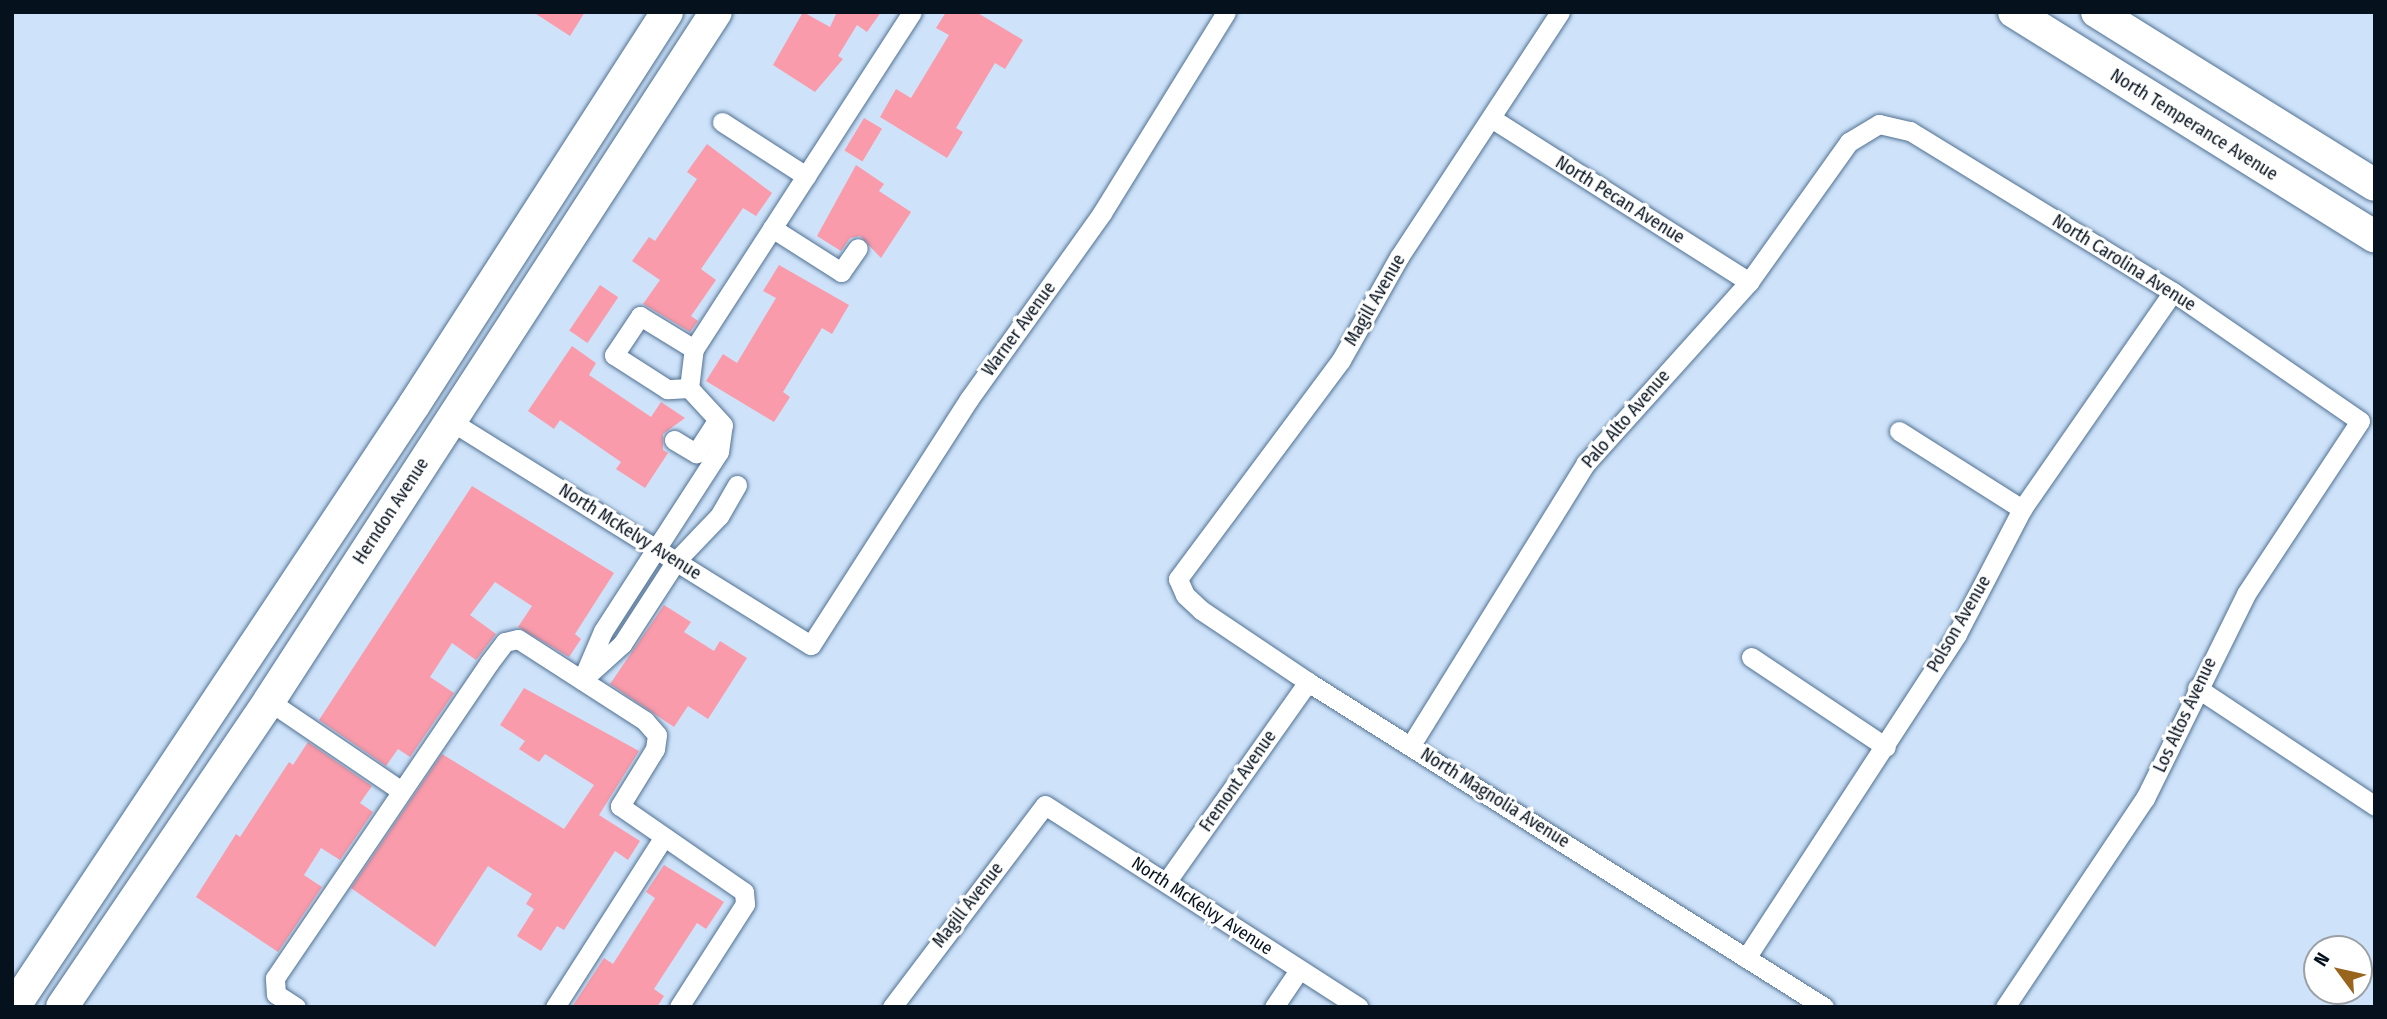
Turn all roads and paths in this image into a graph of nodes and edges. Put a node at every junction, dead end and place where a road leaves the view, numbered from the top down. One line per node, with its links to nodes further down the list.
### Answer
1 (667, 12): 11 (main road)
2 (716, 12): 22 (main road, Herndon Avenue)
3 (912, 12): 12 (street)
4 (1226, 12): 32 (street, Warner Avenue)
5 (1560, 12): 8 (street, Magill Avenue)
6 (2014, 12): 15 (main road, North Temperance Avenue)
7 (2097, 12): 13 (main road)
8 (1491, 118): 17 (street, North Pecan Avenue); 31 (street, Magill Avenue)
9 (722, 122): 12 (street)
10 (1879, 124): 17 (street, Palo Alto Avenue); 18 (street, North Carolina Avenue)
11 (578, 151): 21 (main road); 22 (main road)
12 (806, 176): 14 (street)
13 (2375, 185)
14 (772, 228): 16 (street); 19 (street)
15 (2375, 237)
16 (858, 248)
17 (1749, 282): 38 (street, Palo Alto Avenue)
18 (2173, 292): 23 (street, North Carolina Avenue); 28 (street, Polson Avenue)
19 (694, 349): 20 (street); 20 (street)
20 (689, 388): 24 (street)
21 (414, 405): 37 (main road); 47 (main road)
22 (449, 420): 29 (street, North McKelvy Avenue); 37 (main road, Herndon Avenue)
23 (2360, 421): 36 (street, Los Altos Avenue)
24 (721, 422): 26 (street); 29 (street)
25 (1899, 431): 28 (street)
26 (674, 440)
27 (737, 485): 30 (street)
28 (2022, 509): 39 (street, Polson Avenue)
29 (656, 549): 30 (street, North McKelvy Avenue); 34 (street)
30 (676, 561): 32 (street, North McKelvy Avenue); 34 (street)
31 (1178, 579): 35 (street, North Magnolia Avenue)
32 (811, 645)
33 (1751, 657): 39 (street)
34 (582, 680): 40 (street); 43 (street)
35 (1308, 682): 38 (street, North Magnolia Avenue); 44 (street, Fremont Avenue)
36 (2197, 688): 42 (street); 56 (street, Los Altos Avenue)
37 (269, 701): 40 (street); 48 (main road, Herndon Avenue)
38 (1411, 745): 45 (street, North Magnolia Avenue)
39 (1886, 747): 45 (street, Polson Avenue)
40 (401, 790): 49 (street)
41 (1045, 805): 44 (street, North McKelvy Avenue); 52 (street, Magill Avenue)
42 (2375, 806)
43 (663, 838): 50 (street); 51 (street)
44 (1167, 881): 46 (street, North McKelvy Avenue)
45 (1746, 958): 55 (street, North Magnolia Avenue)
46 (1299, 970): 53 (street); 54 (street, North McKelvy Avenue)
47 (13, 1007)
48 (62, 1007)
49 (296, 1007)
50 (555, 1007)
51 (679, 1007)
52 (892, 1007)
53 (1274, 1007)
54 (1358, 1007)
55 (1824, 1007)
56 (2005, 1007)

